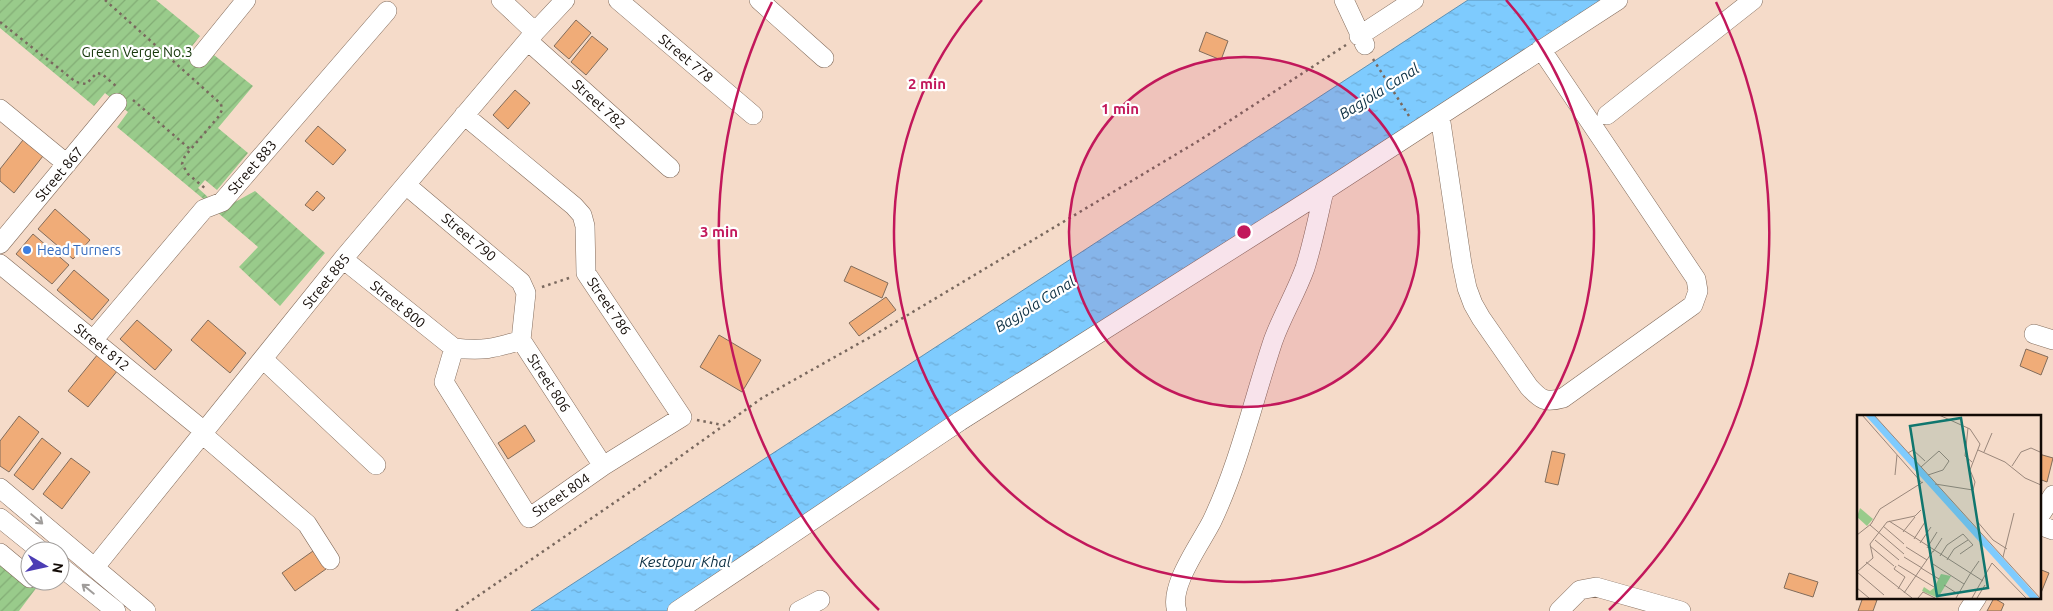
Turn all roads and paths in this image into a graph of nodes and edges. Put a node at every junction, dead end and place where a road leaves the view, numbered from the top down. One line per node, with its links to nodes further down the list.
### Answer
1 (105, 0): 25 (path)
2 (246, 0): 16 (street)
3 (501, 0): 13 (street, Street 782)
4 (564, 0): 13 (street, Street 885)
5 (618, 0): 20 (street, Street 778)
6 (759, 0): 17 (street)
7 (1344, 0): 14 (street)
8 (1414, 0): 14 (street)
9 (1618, 0): 15 (street)
10 (1753, 0): 21 (street)
11 (387, 11): 30 (street, Street 883)
12 (0, 22): 18 (path)
13 (532, 36): 22 (street, Street 885); 27 (street, Street 782)
14 (1362, 40): 24 (path); 43 (path)
15 (1542, 49): 23 (street); 23 (street)
16 (199, 58)
17 (824, 58)
18 (122, 97): 25 (path); 26 (street, Street 867)
19 (0, 109): 26 (street)
20 (753, 115)
21 (1608, 115)
22 (464, 116): 28 (street, Street 885); 34 (street, Street 786)
23 (1440, 116): 24 (street)
24 (1416, 125): 29 (street)
25 (191, 150): 30 (path)
26 (67, 164): 31 (street, Street 867)
27 (670, 168)
28 (406, 185): 32 (street, Street 885); 35 (street, Street 790)
29 (1324, 191): 64 (street); 66 (street)
30 (222, 202): 37 (street, Street 883)
31 (0, 244)
32 (344, 259): 40 (street, Street 800); 41 (street, Street 885)
33 (0, 264): 37 (street, Street 812)
34 (586, 272): 35 (path); 42 (street, Street 786)
35 (526, 293): 38 (street, Street 806)
36 (2034, 334): 39 (street)
37 (94, 340): 44 (street, Street 812)
38 (522, 340): 40 (street); 46 (street, Street 806)
39 (2053, 340)
40 (454, 348): 46 (street, Street 804)
41 (264, 359): 44 (street, Street 885); 45 (street)
42 (682, 417): 43 (path); 46 (street, Street 804)
43 (722, 425): 63 (path)
44 (202, 432): 55 (street, Street 812); 56 (street, Street 885)
45 (376, 465)
46 (603, 466)
47 (0, 488): 56 (street, one-way to 56)
48 (2053, 496): 49 (street)
49 (2040, 516)
50 (0, 518): 53 (street)
51 (2040, 525): 52 (street)
52 (2053, 530)
53 (29, 541)
54 (0, 553): 57 (street)
55 (330, 560)
56 (94, 567): 62 (street)
57 (20, 570)
58 (70, 574): 61 (street, one-way to 58)
59 (1976, 598): 69 (street)
60 (820, 600): 65 (street)
61 (116, 611)
62 (146, 611)
63 (456, 611)
64 (677, 611)
65 (799, 611)
66 (1177, 611)
67 (1559, 611): 68 (street)
68 (1681, 611)
69 (1968, 611)

